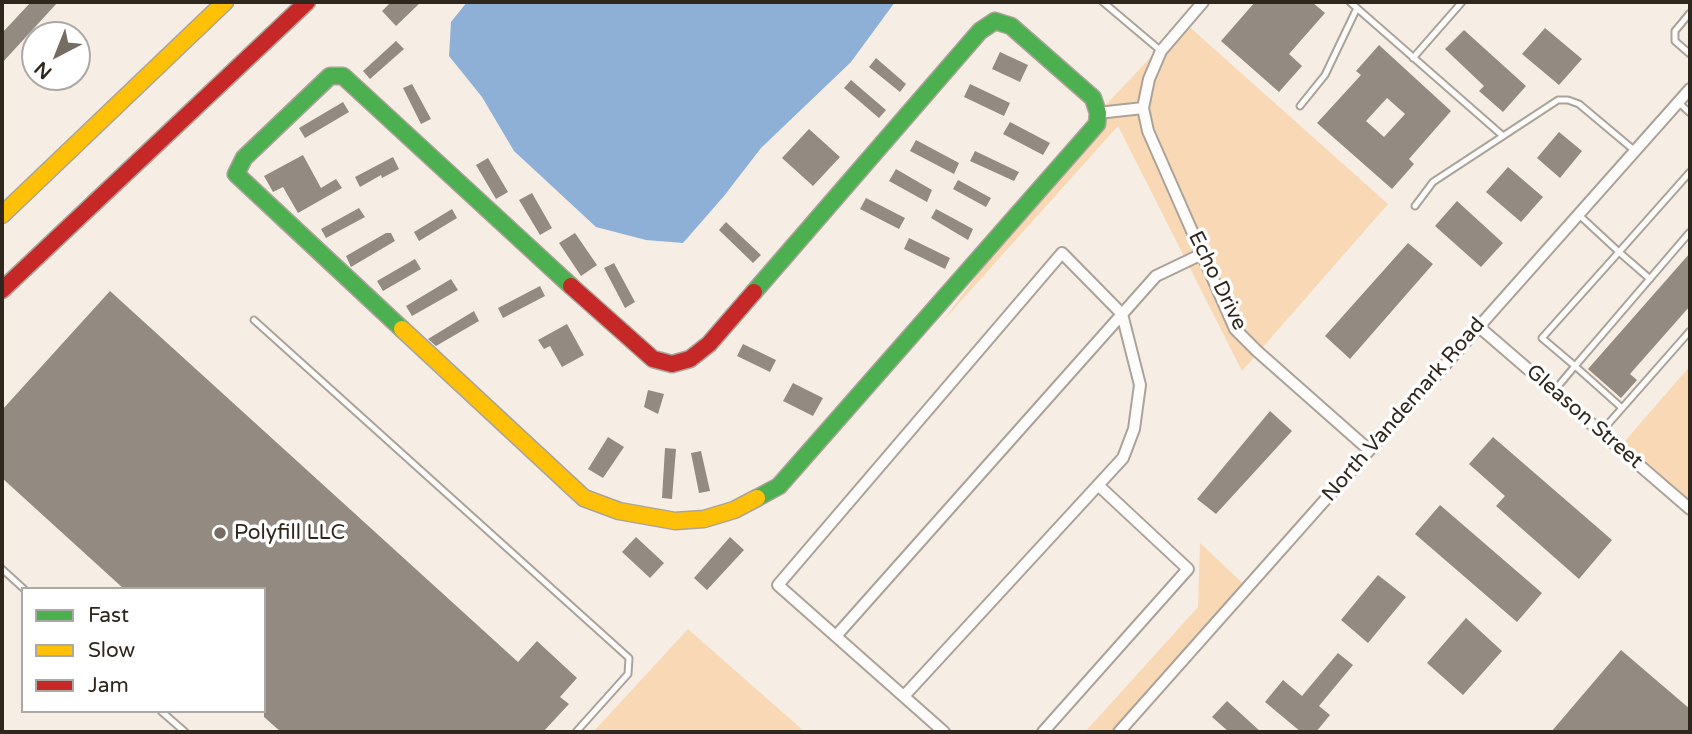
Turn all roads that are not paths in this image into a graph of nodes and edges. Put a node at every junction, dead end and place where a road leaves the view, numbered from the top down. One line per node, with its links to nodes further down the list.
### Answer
1 (225, 2): 23 (main road)
2 (307, 2): 28 (main road)
3 (1103, 2): 9 (lane)
4 (1203, 2): 9 (street)
5 (1350, 2): 7 (lane)
6 (1462, 2): 11 (lane)
7 (1357, 8): 11 (lane); 14 (lane)
8 (1690, 13): 10 (lane)
9 (1161, 51): 15 (street)
10 (1690, 54)
11 (1413, 58): 18 (lane)
12 (1690, 89): 13 (street, North Vandemark Road)
13 (1678, 102): 17 (lane); 19 (street, North Vandemark Road)
14 (1300, 106)
15 (1143, 108): 16 (street); 26 (street, Echo Drive)
16 (1098, 113): 16 (main road)
17 (1690, 113)
18 (1503, 136): 19 (lane); 21 (lane)
19 (1634, 151): 22 (street, North Vandemark Road)
20 (1690, 172): 25 (lane)
21 (1415, 206)
22 (1578, 214): 25 (lane); 31 (street, North Vandemark Road)
23 (2, 215)
24 (1690, 232): 27 (lane)
25 (1619, 252): 27 (lane); 33 (lane)
26 (1202, 254): 29 (street); 37 (street, Echo Drive)
27 (1650, 279): 33 (lane)
28 (2, 290)
29 (1122, 314): 38 (street); 42 (street); 42 (street)
30 (254, 320): 46 (lane)
31 (1478, 326): 34 (street, Gleason Street); 37 (street, North Vandemark Road)
32 (1690, 331): 35 (lane)
33 (1575, 366): 34 (lane); 35 (lane)
34 (1554, 391): 36 (street, Gleason Street)
35 (1622, 408): 36 (lane)
36 (1601, 432): 39 (street, Gleason Street)
37 (1369, 450): 49 (street, North Vandemark Road)
38 (1098, 485): 43 (street); 48 (street)
39 (1690, 509)
40 (2, 569): 41 (lane)
41 (22, 587)
42 (836, 636): 43 (street)
43 (904, 696): 47 (street)
44 (163, 713): 45 (lane)
45 (185, 732)
46 (576, 732)
47 (944, 732)
48 (1043, 732)
49 (1119, 732)

